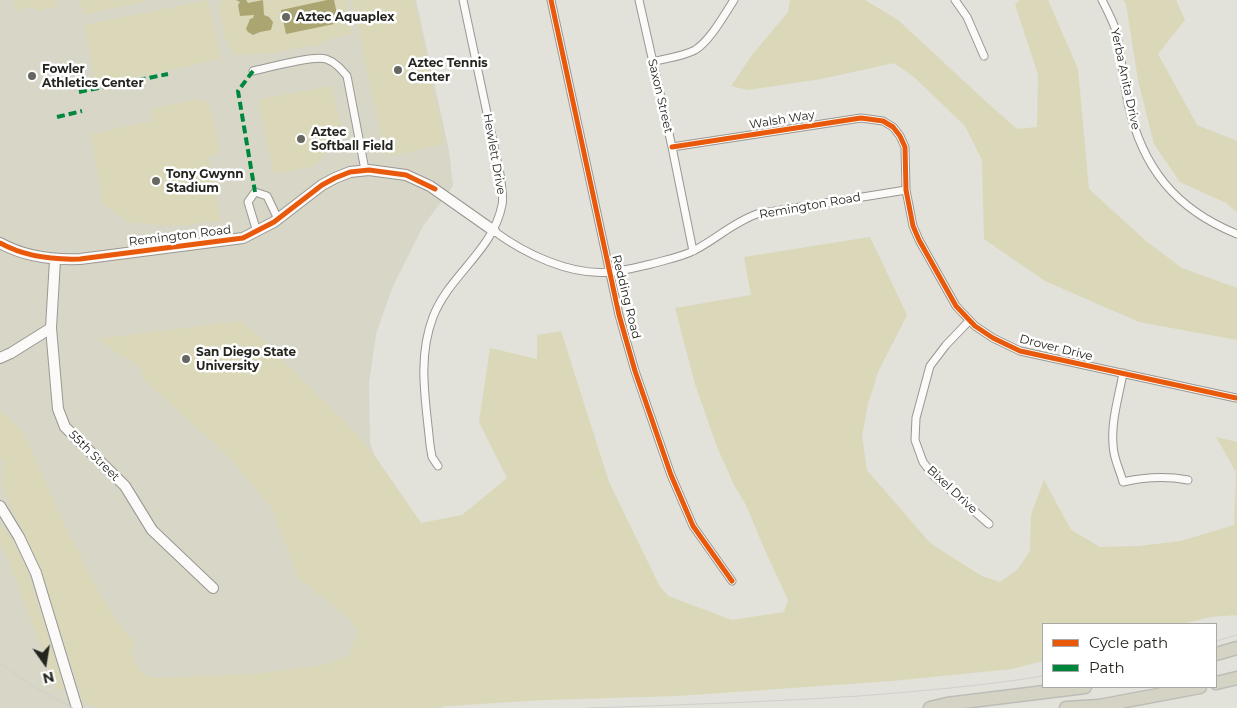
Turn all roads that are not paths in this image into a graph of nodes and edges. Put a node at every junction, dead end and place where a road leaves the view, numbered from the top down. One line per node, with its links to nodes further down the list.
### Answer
1 (463, 0): 15 (street, Hewlett Drive)
2 (551, 0): 21 (street, Redding Road)
3 (639, 0): 8 (street, Saxon Street)
4 (734, 0): 8 (street)
5 (955, 0): 7 (street)
6 (1102, 0): 17 (street, Yerba Anita Drive)
7 (984, 56)
8 (652, 62): 11 (street, Saxon Street)
9 (253, 71): 12 (street)
10 (893, 127): 11 (street, Walsh Way); 13 (street, Drover Drive)
11 (672, 147): 19 (street, Saxon Street)
12 (365, 170): 14 (street, Remington Road); 15 (street, Remington Road)
13 (906, 190): 19 (street, Remington Road); 22 (street, Drover Drive)
14 (278, 219): 16 (street, Remington Road); 16 (street)
15 (494, 231): 21 (street, Remington Road); 27 (street, Hewlett Drive)
16 (257, 232): 20 (street, Remington Road)
17 (1237, 234)
18 (0, 242): 20 (street)
19 (693, 251): 21 (street, Remington Road)
20 (56, 260): 23 (street, 55th Street)
21 (609, 273): 31 (street, Redding Road)
22 (969, 320): 25 (street, Drover Drive); 30 (street, Bixel Drive)
23 (50, 328): 24 (street); 32 (street, 55th Street)
24 (0, 358)
25 (1124, 373): 26 (street, Drover Drive); 28 (street)
26 (1236, 398)
27 (438, 466)
28 (1188, 480)
29 (0, 506): 39 (street)
30 (989, 524)
31 (732, 581)
32 (213, 588)
33 (1237, 648): 34 (highway)
34 (1217, 654)
35 (1237, 678): 36 (highway)
36 (1217, 684)
37 (1077, 688): 40 (highway)
38 (1195, 688): 41 (highway)
39 (77, 708)
40 (930, 708)
41 (1066, 708)

